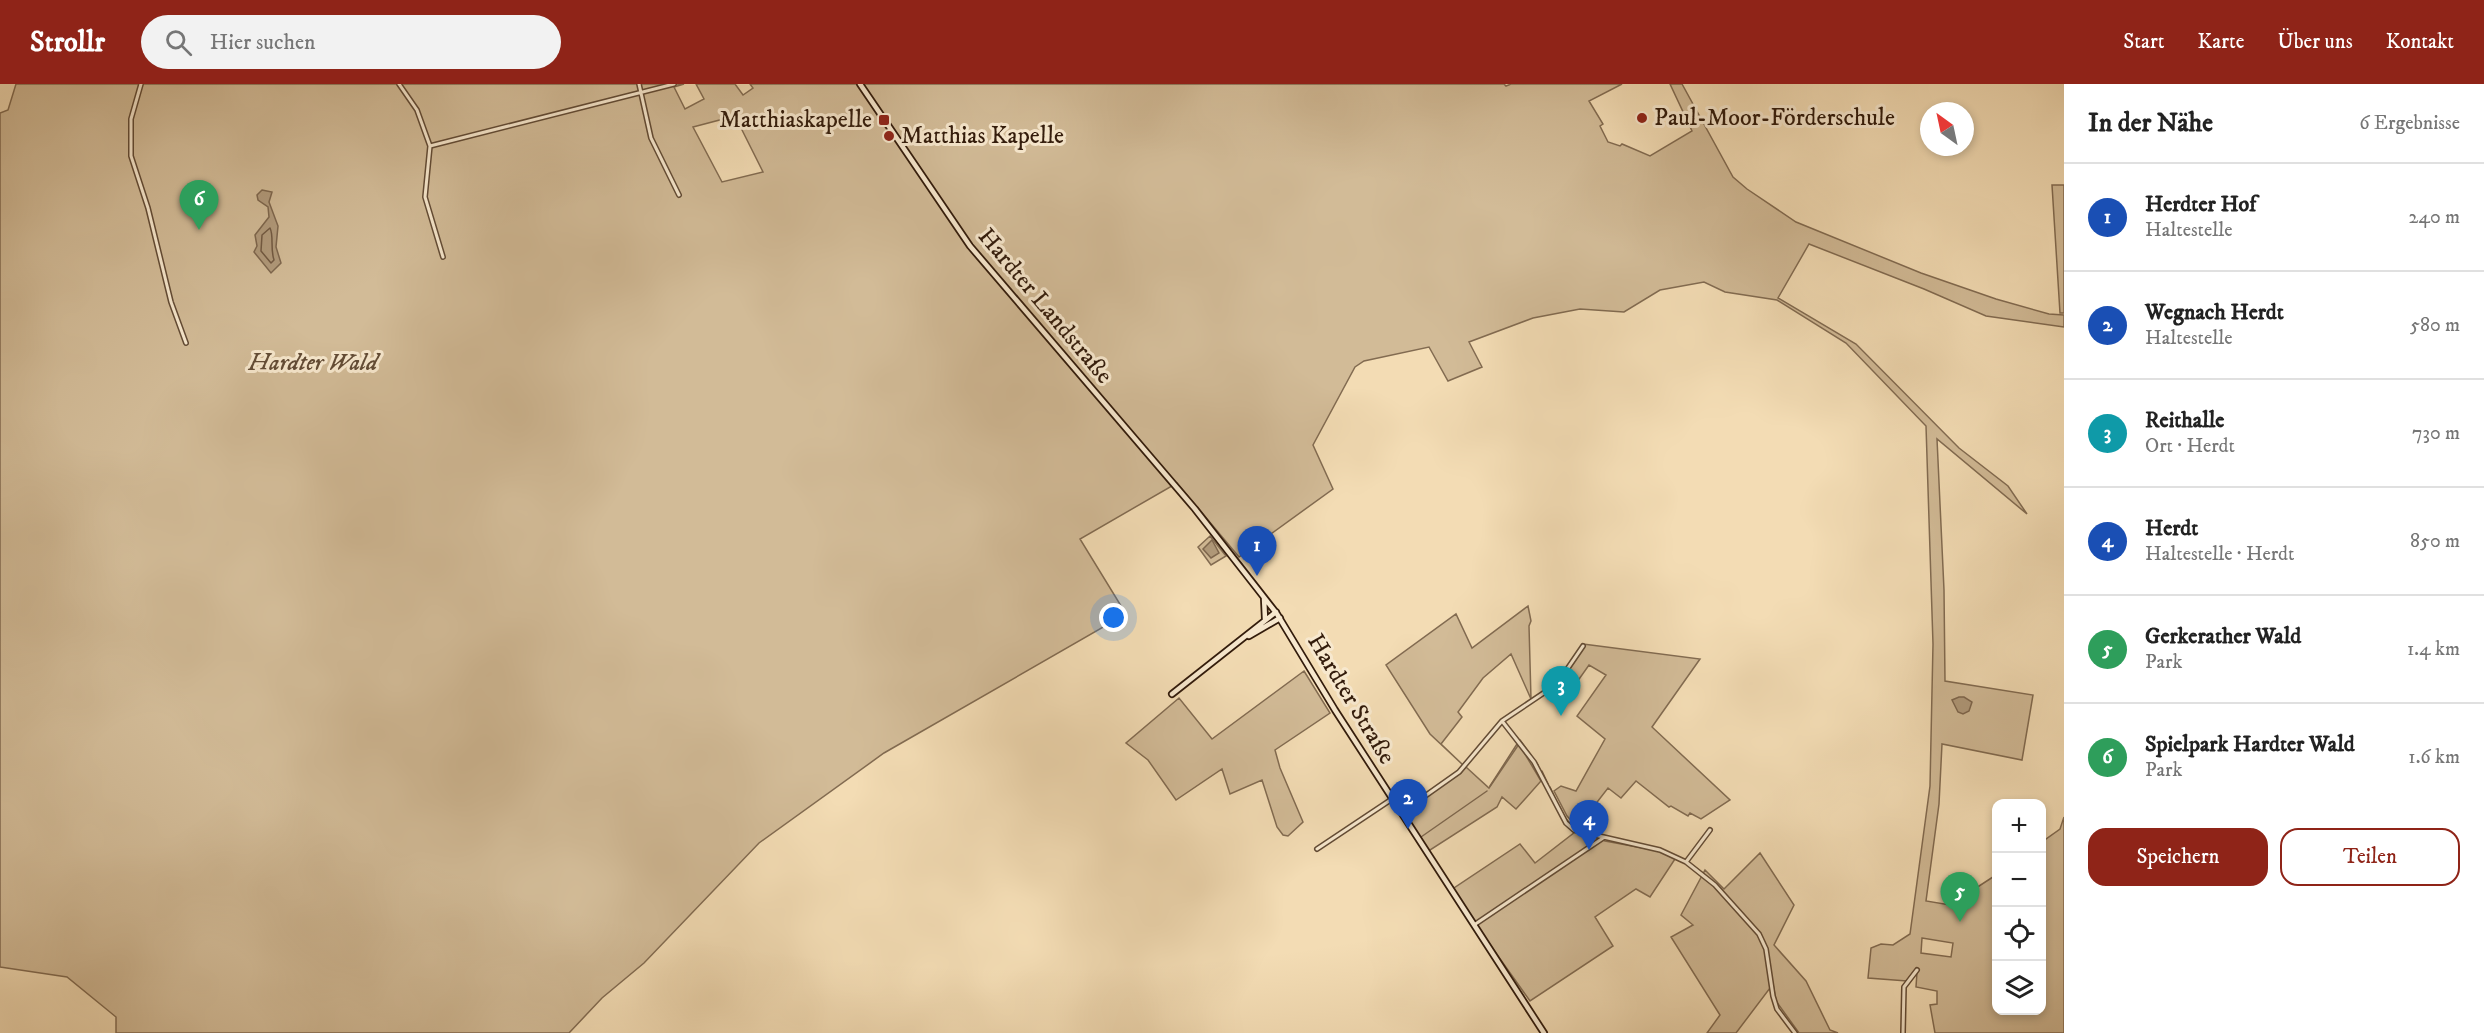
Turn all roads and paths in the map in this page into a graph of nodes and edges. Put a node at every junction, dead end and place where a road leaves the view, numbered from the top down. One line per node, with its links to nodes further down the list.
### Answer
1 (141, 84): 10 (street)
2 (399, 84): 7 (street)
3 (639, 84): 6 (street)
4 (674, 84): 6 (street)
5 (860, 84): 11 (main road, Hardter Landstraße)
6 (640, 93): 7 (street); 8 (street)
7 (430, 146): 9 (street)
8 (679, 195)
9 (443, 257)
10 (186, 343)
11 (1219, 538): 12 (main road, Hardter Straße)
12 (1264, 595): 13 (main road, Hardter Straße); 15 (main road)
13 (1276, 612): 14 (main road, Hardter Straße); 15 (main road)
14 (1280, 618): 16 (main road); 20 (main road, Hardter Straße)
15 (1265, 619): 16 (main road)
16 (1242, 640): 18 (main road)
17 (1584, 646): 19 (street)
18 (1172, 694)
19 (1502, 721): 21 (street); 23 (street)
20 (1392, 799): 21 (main road, Hardter Straße); 24 (street)
21 (1401, 813): 26 (main road, Hardter Straße)
22 (1710, 831): 25 (street)
23 (1603, 838): 25 (street); 26 (street)
24 (1317, 849)
25 (1686, 862): 29 (street)
26 (1474, 925): 28 (main road, Hardter Straße)
27 (1917, 970): 30 (street)
28 (1544, 1033)
29 (1795, 1033)
30 (1903, 1033)

